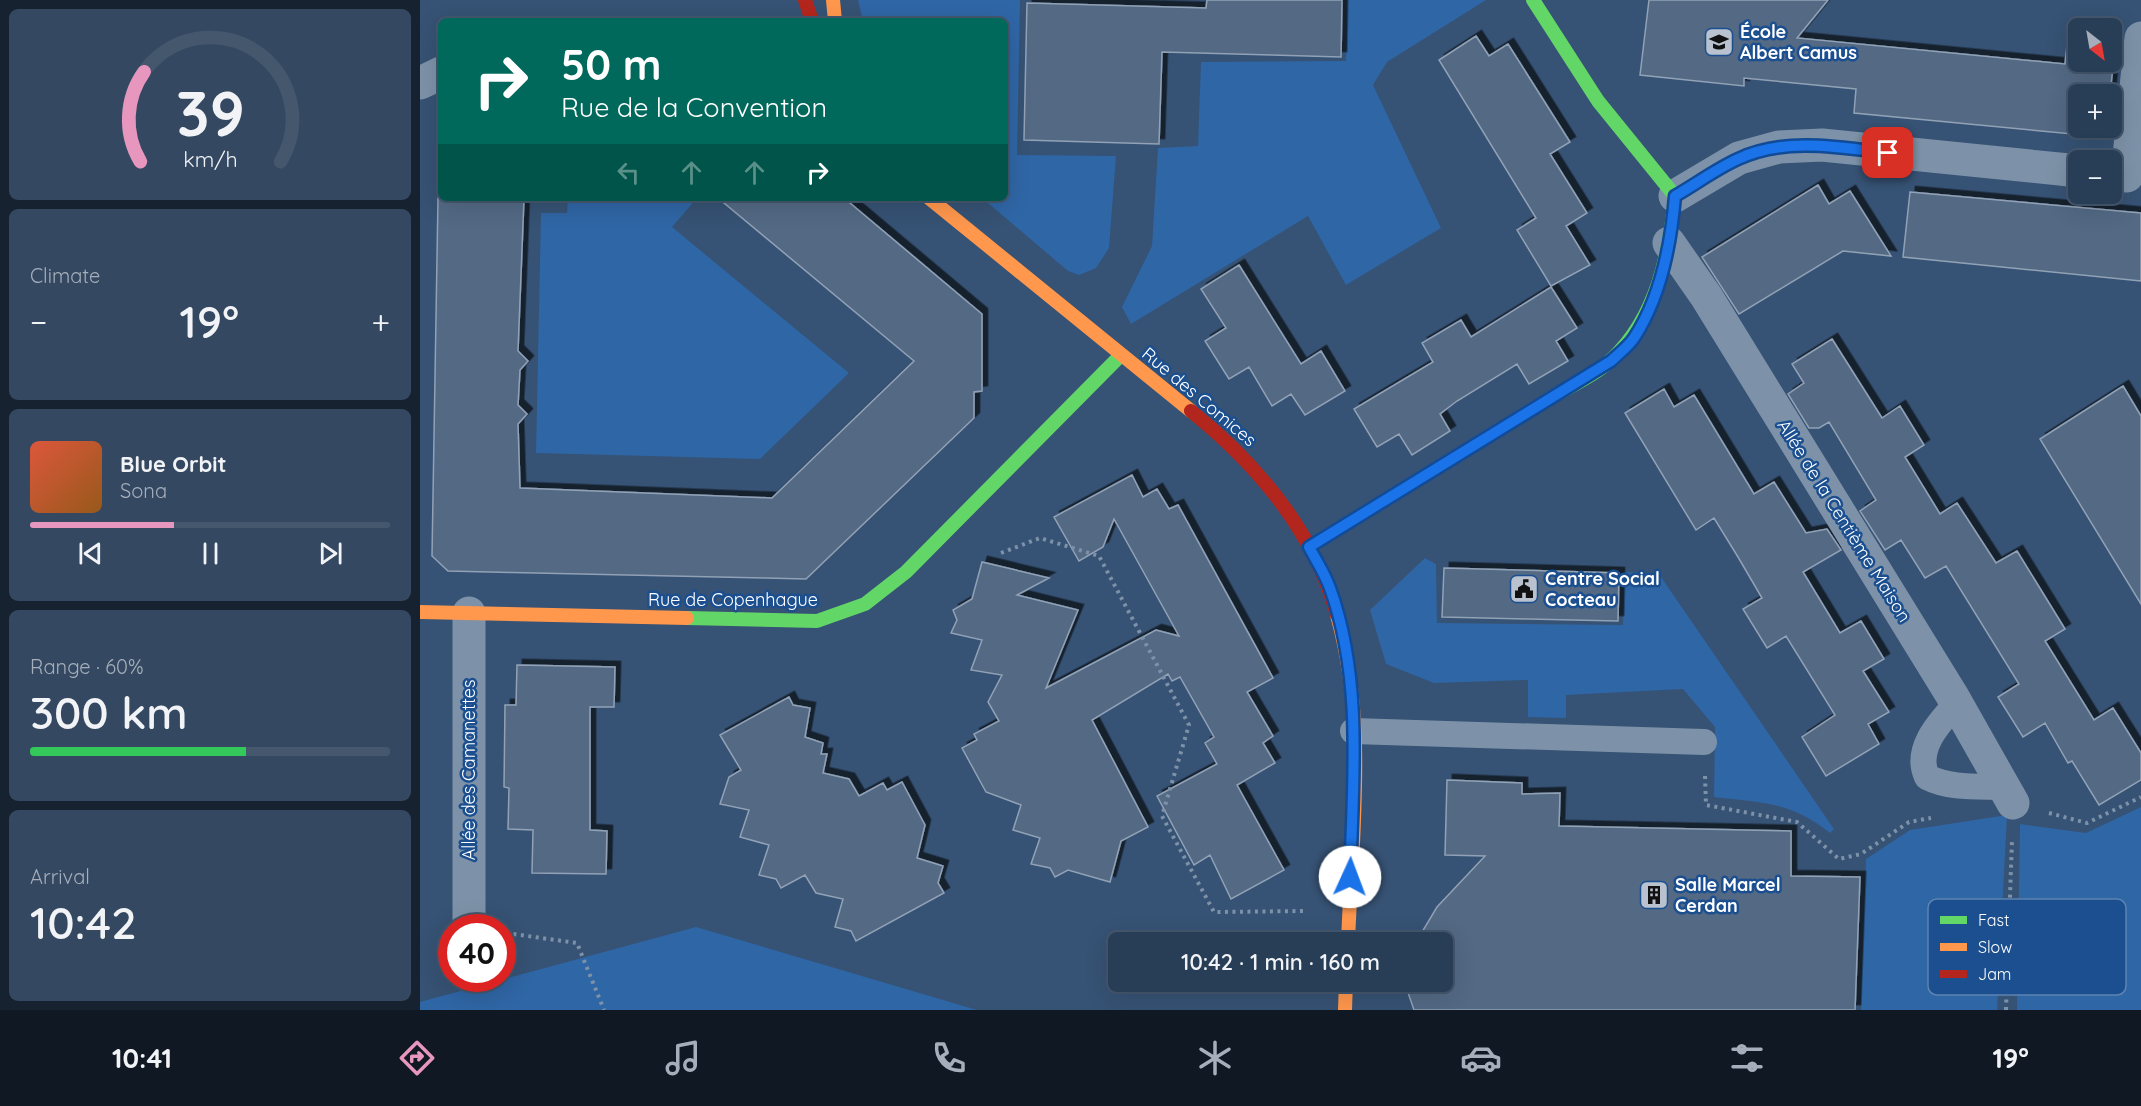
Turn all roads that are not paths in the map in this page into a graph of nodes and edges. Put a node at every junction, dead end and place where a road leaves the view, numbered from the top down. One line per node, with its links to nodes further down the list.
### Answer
1 (805, 0): 4 (street)
2 (833, 0): 5 (street)
3 (1533, 0): 11 (street)
4 (811, 18)
5 (835, 18)
6 (2141, 38): 10 (street)
7 (438, 74): 8 (street)
8 (420, 83)
9 (2068, 170): 11 (street)
10 (2127, 176)
11 (1675, 196): 13 (street)
12 (933, 201): 14 (street, Rue des Comices)
13 (1669, 243): 15 (street); 18 (street, Allée de la Centième Maison)
14 (1121, 355): 15 (street, Rue des Comices); 17 (street, Rue de Copenhague)
15 (1309, 547): 19 (street, Rue des Comices)
16 (420, 612): 17 (street, Rue de Copenhague)
17 (470, 614): 22 (street, Allée des Camanettes)
18 (1957, 703): 21 (street, Allée de la Centième Maison); 21 (lane)
19 (1353, 731): 20 (lane); 23 (street, Rue des Comices)
20 (1704, 742)
21 (2009, 795)
22 (469, 914)
23 (1348, 932)
24 (1346, 992): 25 (street)
25 (1345, 1010)

